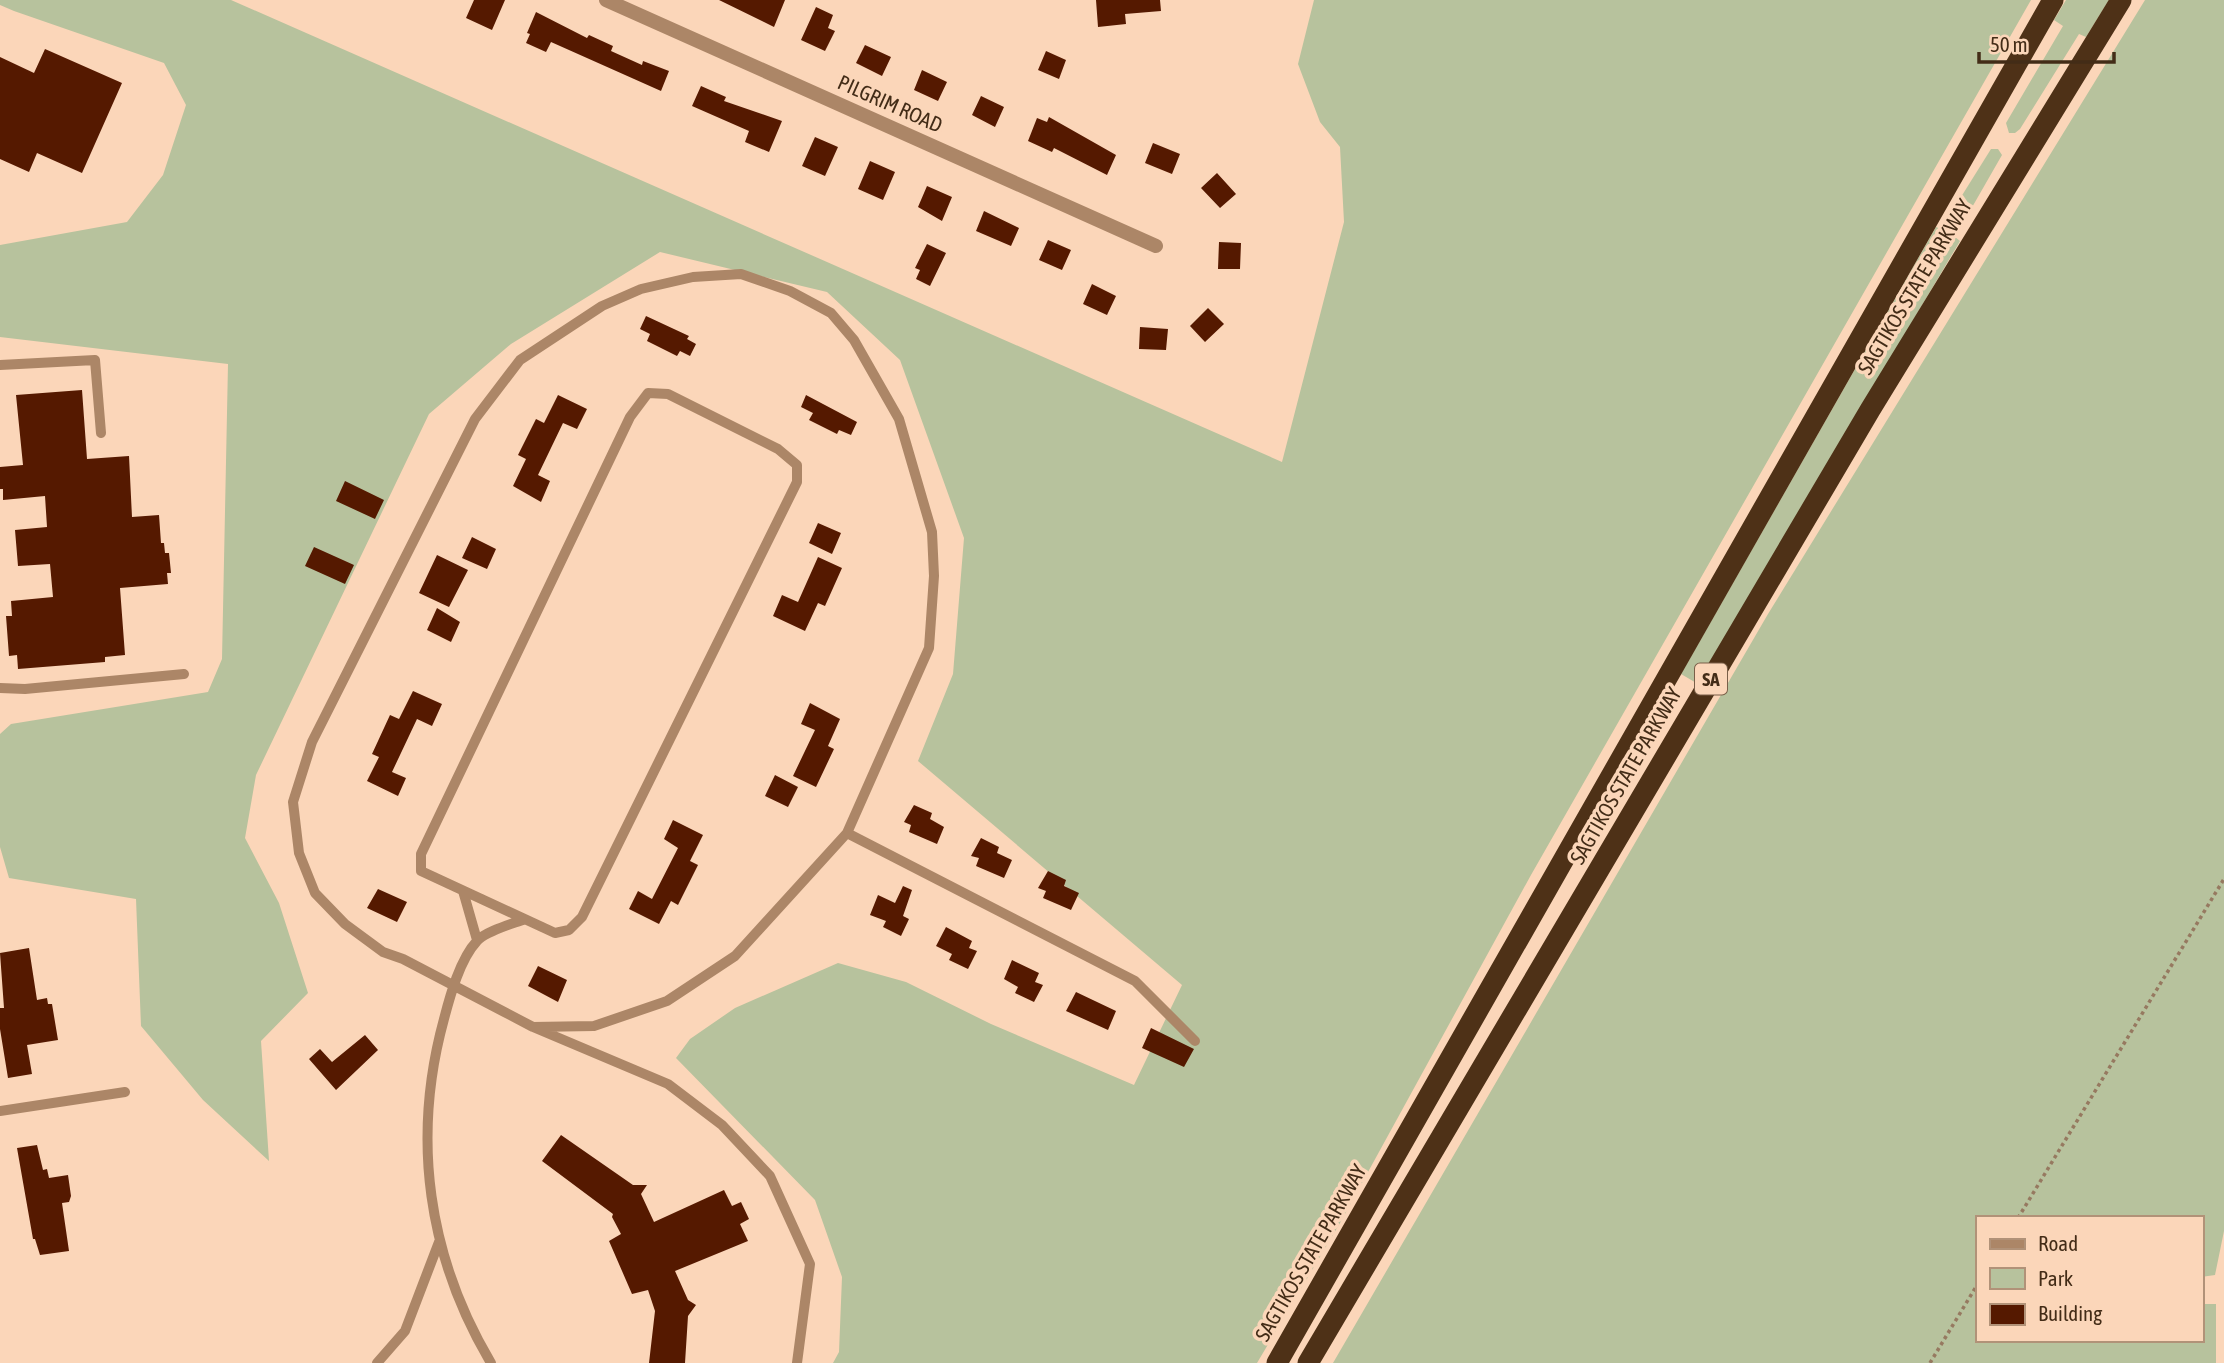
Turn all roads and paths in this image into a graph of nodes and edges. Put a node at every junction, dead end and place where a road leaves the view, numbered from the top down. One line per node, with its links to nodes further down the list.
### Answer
1 (606, 0): 4 (street, PILGRIM ROAD)
2 (2053, 0): 26 (highway, SAGTIKOS STATE PARKWAY / SA)
3 (2121, 0): 27 (highway, SAGTIKOS STATE PARKWAY / SA)
4 (634, 6): 5 (street, PILGRIM ROAD)
5 (1156, 246)
6 (0, 365): 7 (lane)
7 (101, 433)
8 (184, 674): 9 (lane)
9 (0, 688)
10 (848, 833): 15 (lane); 16 (lane); 17 (lane)
11 (2224, 879): 20 (path)
12 (463, 891): 13 (lane); 13 (lane); 14 (lane)
13 (525, 919): 14 (lane)
14 (477, 940): 15 (lane)
15 (453, 985): 16 (lane); 21 (lane)
16 (533, 1027): 25 (lane)
17 (1195, 1041)
18 (125, 1092): 19 (lane)
19 (0, 1111)
20 (2019, 1216)
21 (439, 1242): 23 (lane); 24 (lane)
22 (1976, 1287): 28 (path)
23 (377, 1363)
24 (491, 1363)
25 (797, 1363)
26 (1277, 1363)
27 (1308, 1363)
28 (1930, 1363)

